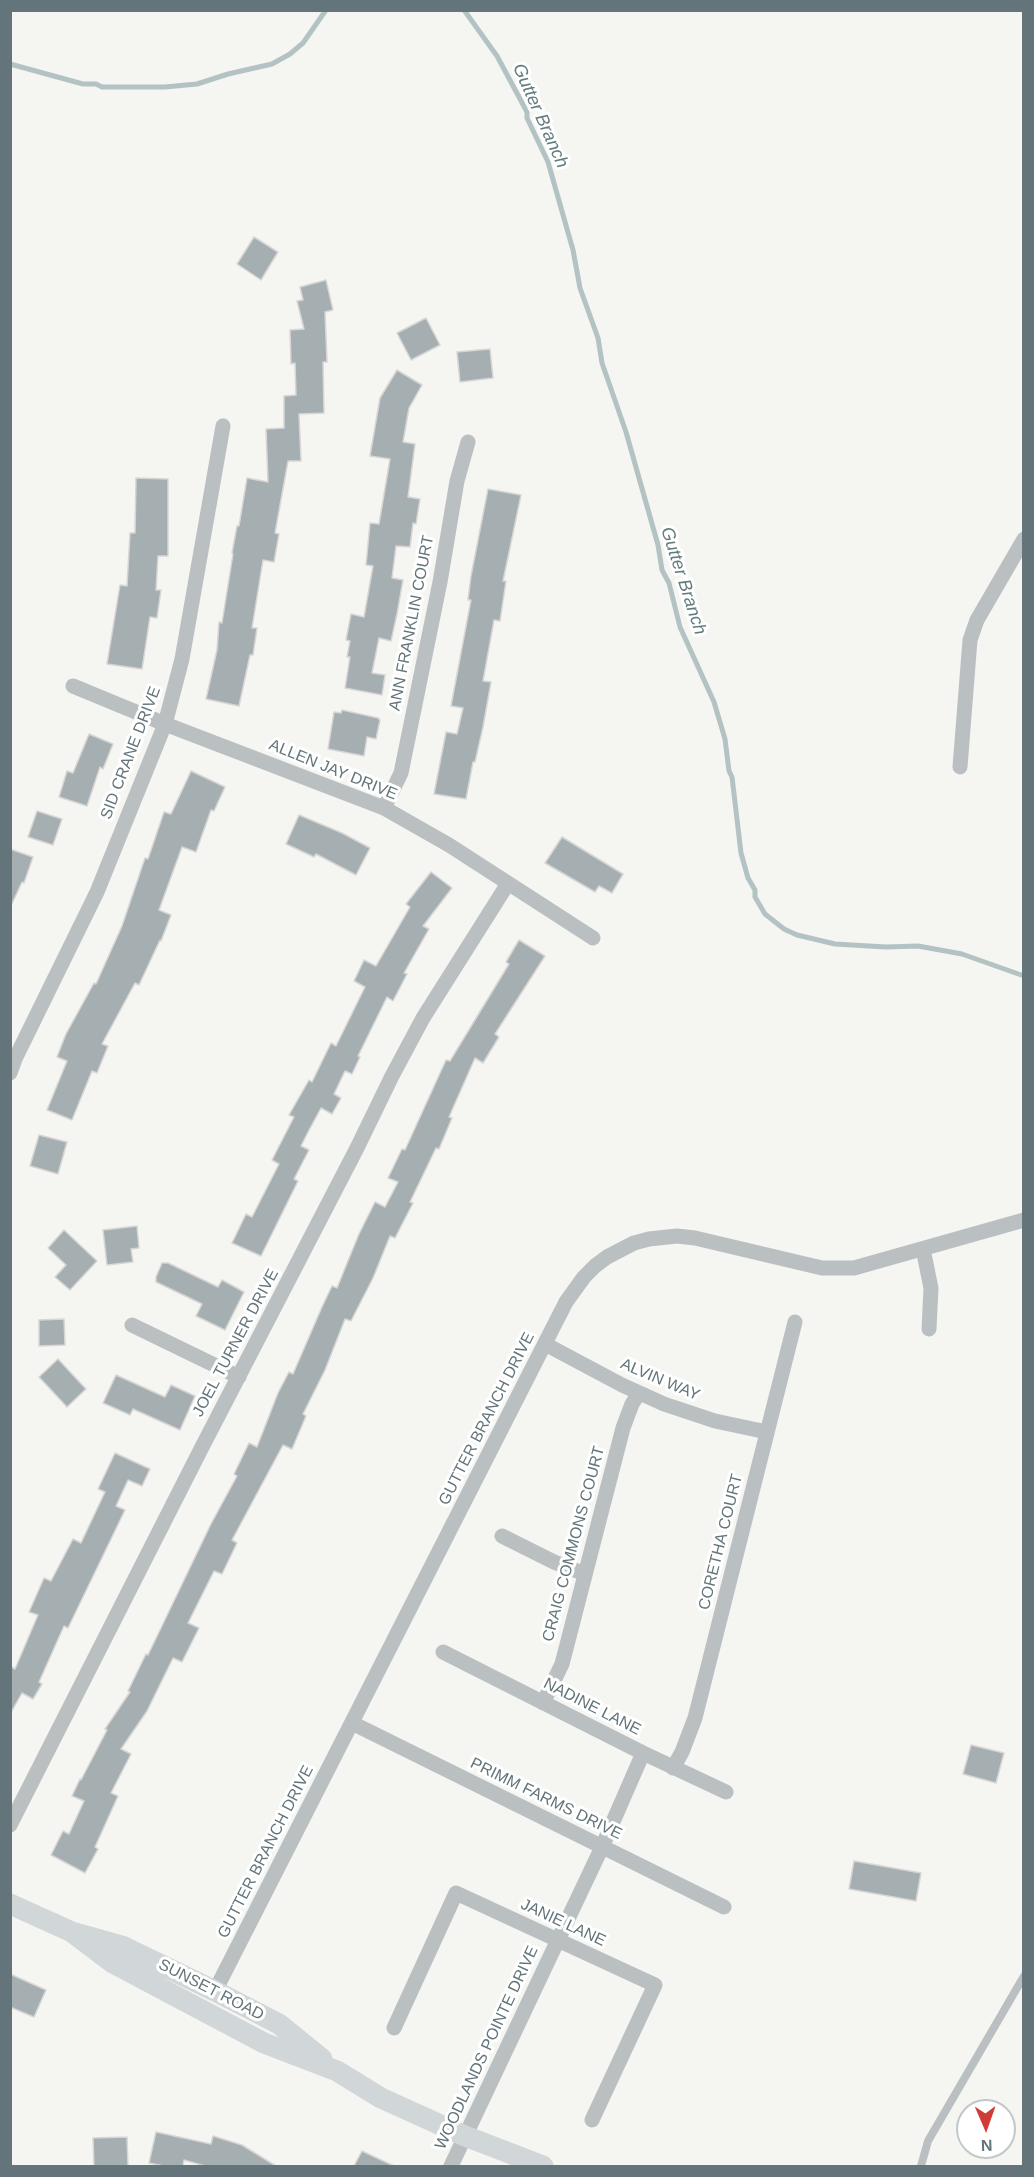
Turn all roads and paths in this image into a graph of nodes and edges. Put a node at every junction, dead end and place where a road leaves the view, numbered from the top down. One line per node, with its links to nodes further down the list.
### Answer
1 (223, 426): 5 (street, SID CRANE DRIVE)
2 (468, 442): 7 (street, ANN FRANKLIN COURT)
3 (1023, 539): 6 (street)
4 (73, 686): 5 (street, ALLEN JAY DRIVE)
5 (165, 724): 7 (street, ALLEN JAY DRIVE); 10 (street, SID CRANE DRIVE)
6 (960, 767)
7 (384, 808): 8 (street, ALLEN JAY DRIVE)
8 (507, 885): 9 (street, ALLEN JAY DRIVE); 17 (street, JOEL TURNER DRIVE)
9 (593, 938)
10 (10, 1073)
11 (1023, 1220): 12 (street, GUTTER BRANCH DRIVE)
12 (923, 1249): 15 (street); 16 (street, GUTTER BRANCH DRIVE)
13 (795, 1322): 19 (street, CORETHA COURT)
14 (132, 1325): 17 (street)
15 (929, 1329)
16 (545, 1344): 18 (street, ALVIN WAY); 24 (street, GUTTER BRANCH DRIVE)
17 (239, 1377): 28 (street, JOEL TURNER DRIVE)
18 (639, 1393): 19 (street, ALVIN WAY); 21 (street, CRAIG COMMONS COURT)
19 (767, 1432): 26 (street, CORETHA COURT)
20 (502, 1536): 21 (street)
21 (585, 1574): 23 (street, CRAIG COMMONS COURT)
22 (443, 1652): 23 (street, NADINE LANE)
23 (543, 1703): 25 (street, NADINE LANE)
24 (352, 1723): 29 (street, PRIMM FARMS DRIVE); 35 (street, GUTTER BRANCH DRIVE)
25 (643, 1753): 26 (street, NADINE LANE); 29 (street, WOODLANDS POINTE DRIVE)
26 (673, 1768): 27 (street, NADINE LANE)
27 (726, 1792)
28 (10, 1825)
29 (602, 1847): 31 (street, PRIMM FARMS DRIVE); 33 (street, WOODLANDS POINTE DRIVE)
30 (10, 1904): 32 (main road, SUNSET ROAD)
31 (724, 1907)
32 (72, 1932): 35 (main road, SUNSET ROAD); 37 (main road, SUNSET ROAD)
33 (558, 1940): 36 (street, JANIE LANE); 38 (street, JANIE LANE); 39 (street, WOODLANDS POINTE DRIVE)
34 (1023, 1977): 42 (lane)
35 (215, 1991): 37 (main road, SUNSET ROAD)
36 (394, 2028)
37 (337, 2072): 39 (main road, SUNSET ROAD)
38 (592, 2121)
39 (465, 2136): 40 (street, WOODLANDS POINTE DRIVE); 41 (main road, SUNSET ROAD)
40 (451, 2166)
41 (543, 2166)
42 (921, 2166)

